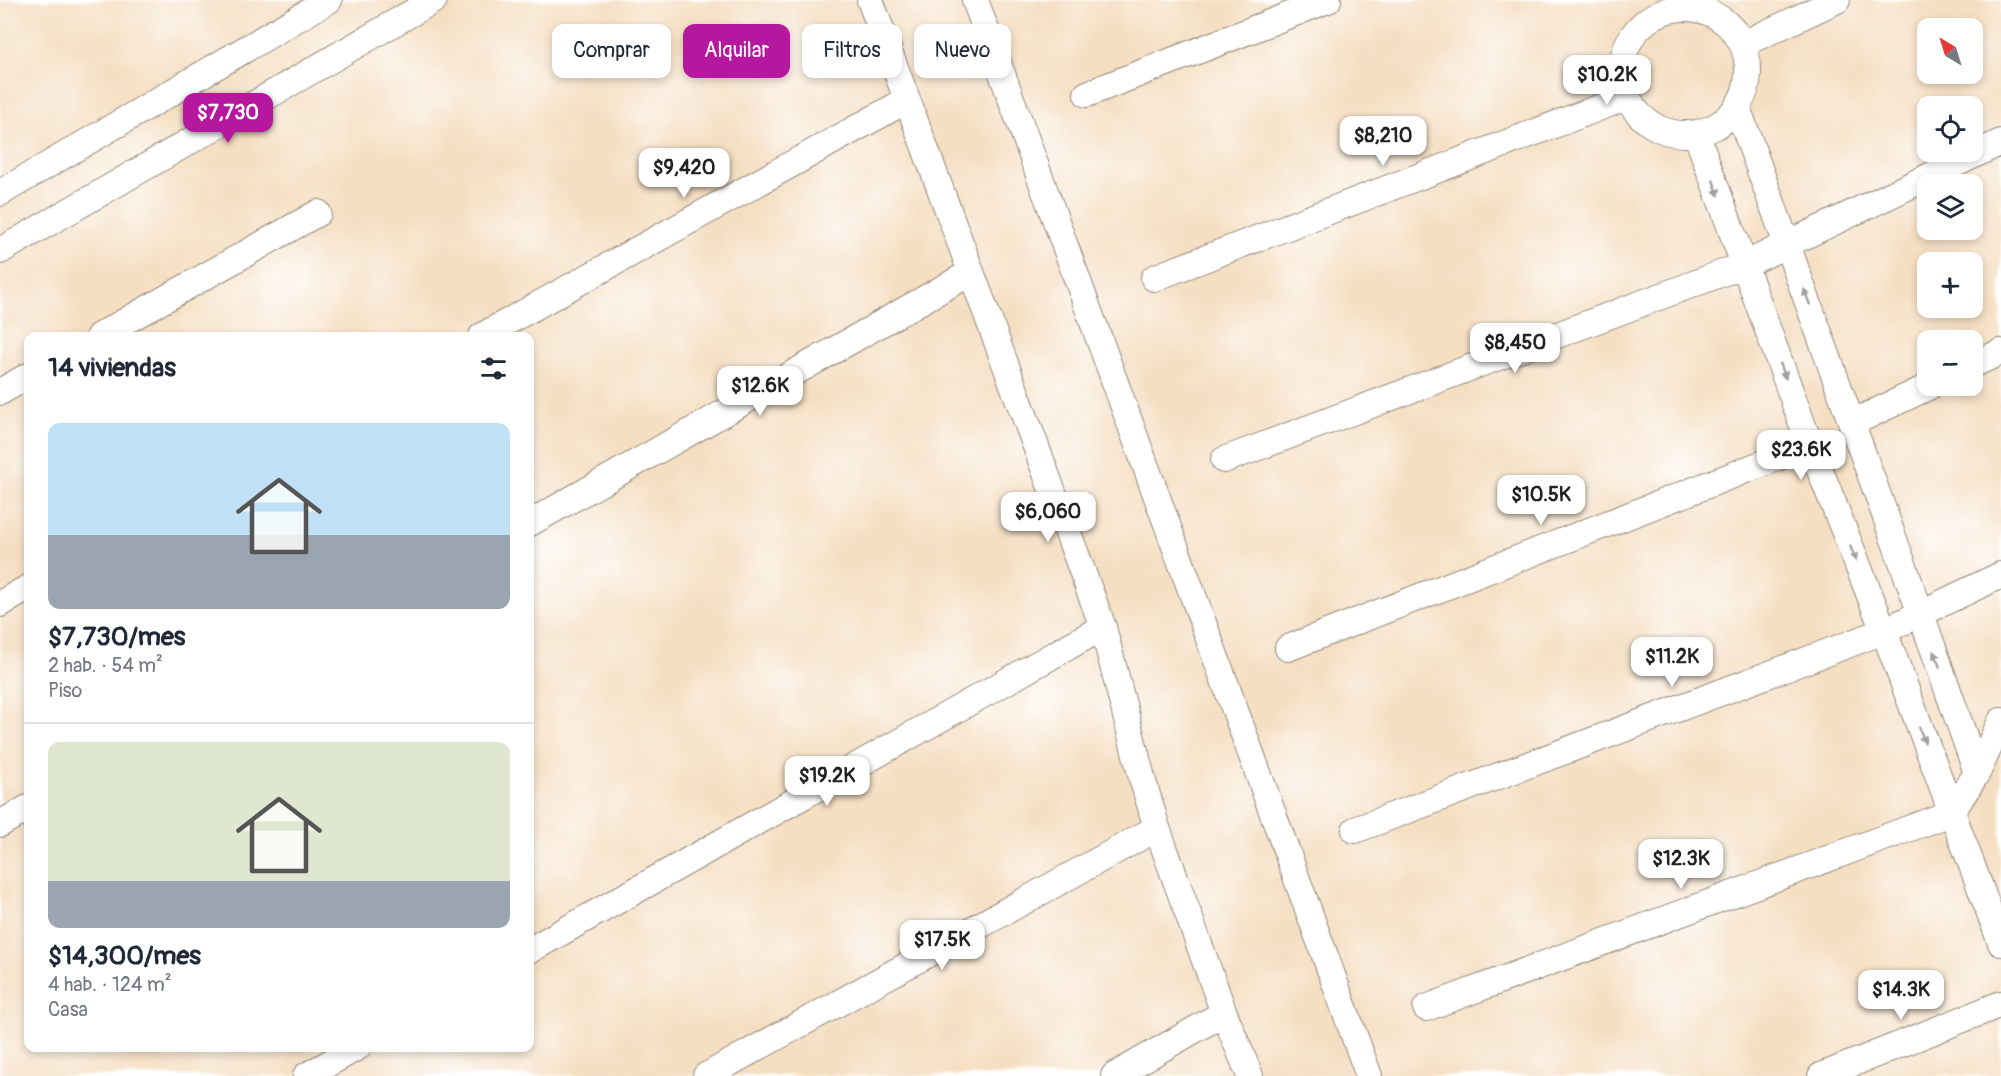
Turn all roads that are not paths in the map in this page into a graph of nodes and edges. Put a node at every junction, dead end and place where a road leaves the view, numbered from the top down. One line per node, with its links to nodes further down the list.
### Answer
1 (329, 0): 16 (street)
2 (434, 0): 19 (street)
3 (870, 0): 12 (street)
4 (975, 0): 58 (street)
5 (1329, 0): 10 (street)
6 (1837, 0): 9 (street)
7 (1690, 4): 8 (street); 9 (street)
8 (1641, 11): 11 (street)
9 (1743, 44): 13 (street)
10 (1087, 94)
11 (1627, 97): 14 (street); 22 (street)
12 (907, 100): 21 (street); 24 (street)
13 (1737, 107): 14 (street); 18 (street)
14 (1696, 133): 20 (street, one-way to 20)
15 (2001, 142): 18 (street)
16 (0, 193)
17 (318, 213): 23 (street)
18 (1788, 244): 20 (street); 30 (street, one-way to 18)
19 (0, 251)
20 (1744, 265): 31 (street, one-way to 31); 32 (street)
21 (970, 273): 33 (street); 38 (street)
22 (1154, 278)
23 (106, 332)
24 (489, 332)
25 (2001, 352): 26 (street)
26 (1983, 360)
27 (24, 378): 28 (street)
28 (0, 392)
29 (1917, 392): 30 (street)
30 (1852, 423): 37 (street)
31 (1810, 445): 39 (street, one-way to 39); 40 (street)
32 (1224, 460)
33 (534, 521)
34 (2001, 575): 37 (street)
35 (24, 590): 36 (street)
36 (0, 604)
37 (1922, 614): 39 (street); 42 (street, one-way to 37)
38 (1103, 627): 46 (street); 49 (street)
39 (1884, 631): 44 (street, one-way to 44); 47 (street)
40 (1287, 648)
41 (2001, 722): 42 (street)
42 (1977, 773): 44 (street)
43 (24, 810): 45 (street)
44 (1951, 813): 48 (street); 51 (street)
45 (0, 824)
46 (1157, 828): 52 (street); 55 (street)
47 (1355, 830)
48 (2001, 943)
49 (534, 948)
50 (2001, 1004): 59 (street)
51 (1426, 1008)
52 (1224, 1013): 56 (street); 57 (street)
53 (349, 1052): 54 (street)
54 (306, 1076)
55 (706, 1076)
56 (1114, 1076)
57 (1250, 1076)
58 (1369, 1076)
59 (1821, 1076)

